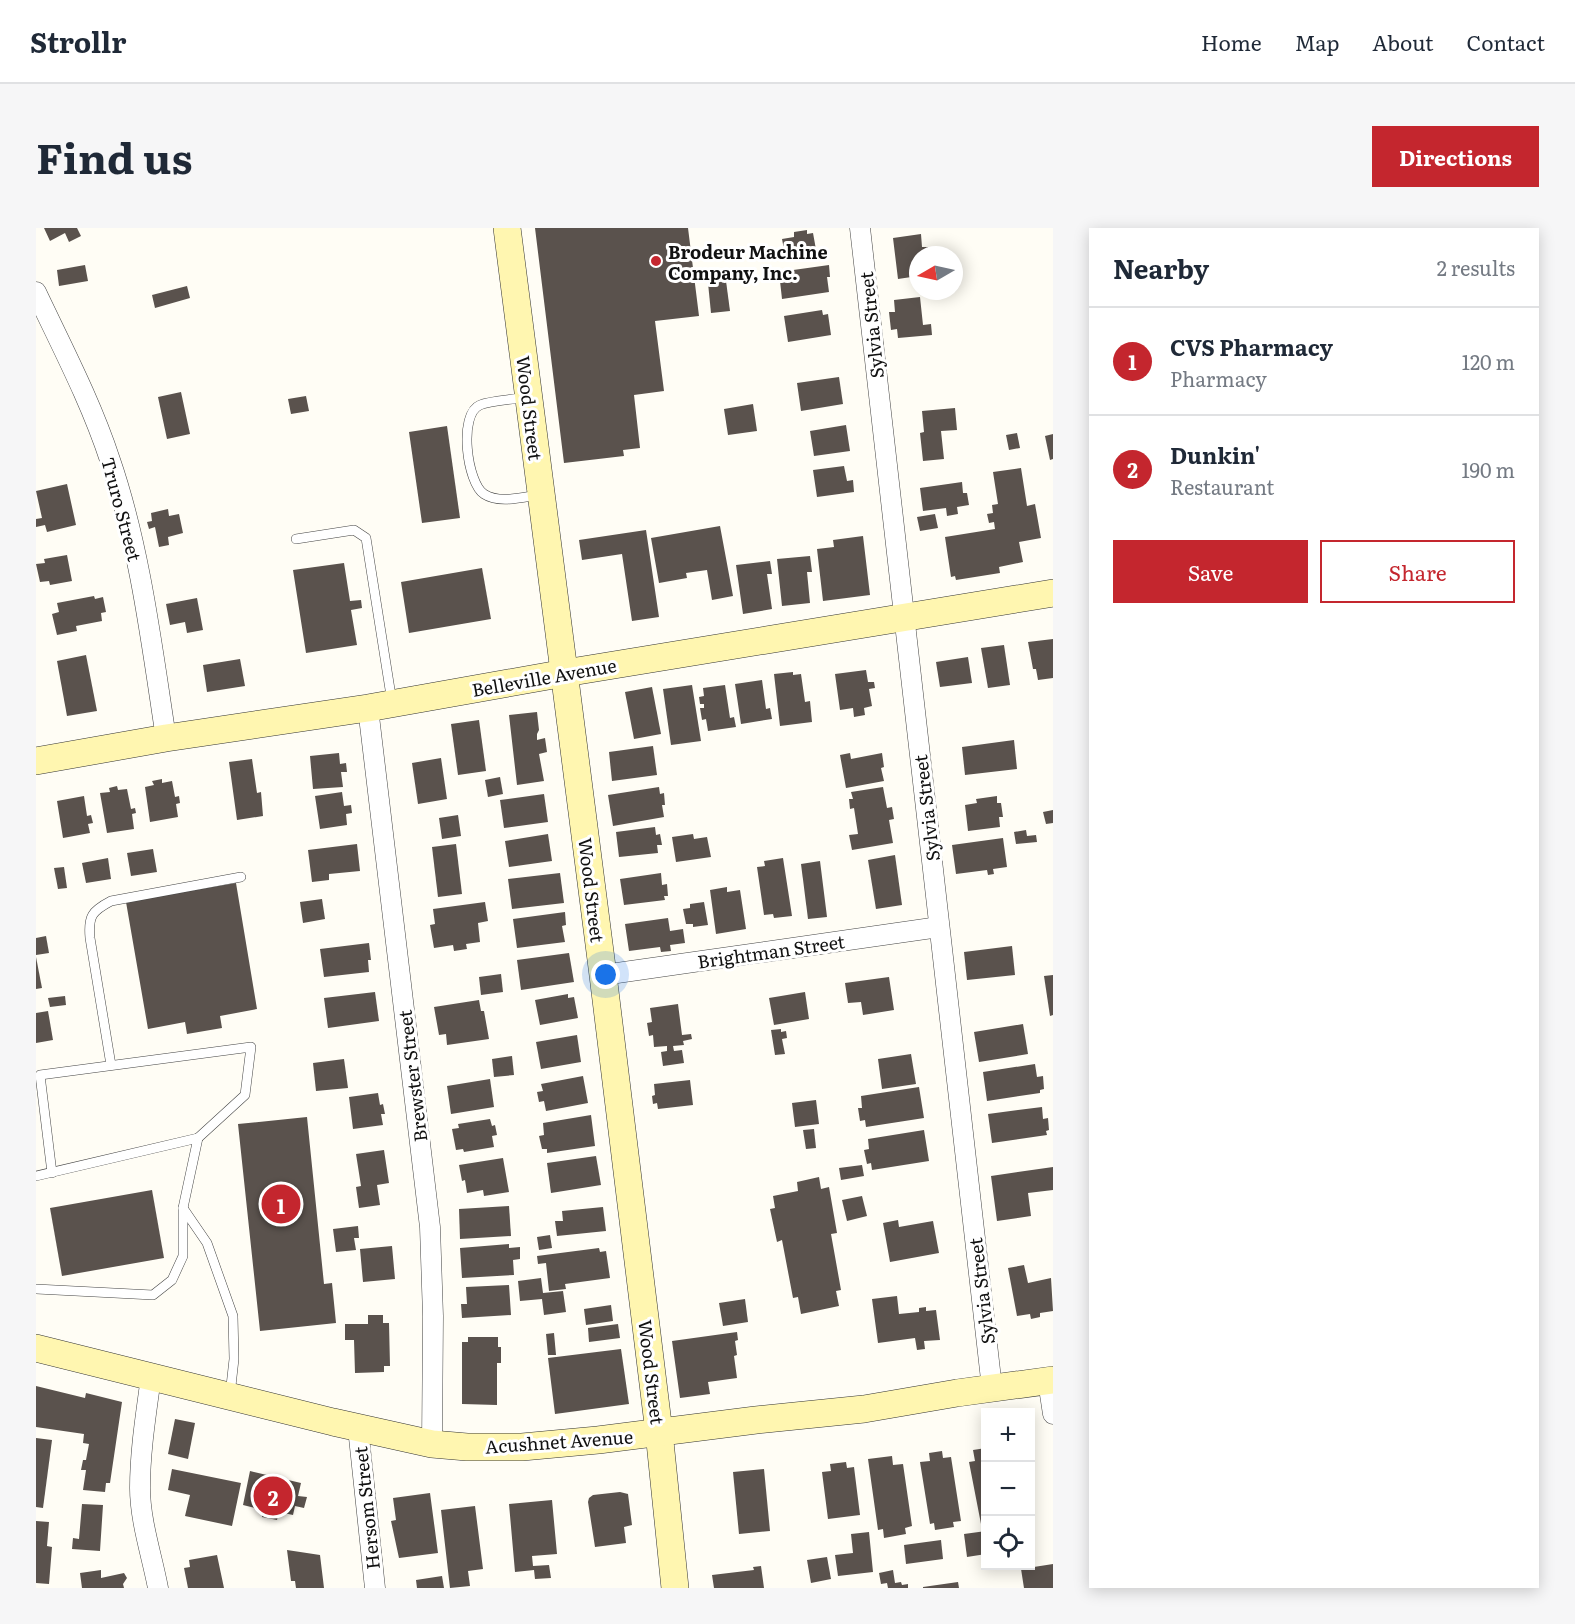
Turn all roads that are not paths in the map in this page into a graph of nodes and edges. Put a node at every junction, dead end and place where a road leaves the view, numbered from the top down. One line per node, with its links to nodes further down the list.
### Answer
1 (507, 228): 4 (main road, Wood Street)
2 (860, 228): 8 (street, Sylvia Street)
3 (36, 292): 11 (street, Truro Street)
4 (529, 397): 5 (main road, Wood Street); 5 (lane)
5 (542, 495): 9 (main road, Wood Street)
6 (296, 539): 10 (lane)
7 (1053, 593): 8 (main road, Belleville Avenue)
8 (904, 618): 9 (main road, Belleville Avenue); 14 (street, Sylvia Street)
9 (565, 673): 10 (main road, Belleville Avenue); 15 (main road, Wood Street)
10 (380, 706): 11 (main road, Belleville Avenue); 30 (street, Brewster Street)
11 (166, 738): 12 (main road, Belleville Avenue)
12 (36, 761)
13 (241, 877): 16 (lane)
14 (939, 927): 15 (street, Brightman Street); 25 (street, Sylvia Street)
15 (603, 975): 29 (main road, Wood Street)
16 (111, 1065): 17 (lane); 18 (lane)
17 (198, 1138): 18 (lane); 20 (lane)
18 (52, 1173): 19 (lane)
19 (36, 1176)
20 (183, 1208): 21 (lane); 26 (lane)
21 (36, 1289)
22 (36, 1348): 23 (main road, Acushnet Avenue)
23 (151, 1377): 26 (main road, Acushnet Avenue); 31 (street)
24 (1051, 1381): 25 (main road, Acushnet Avenue); 27 (street)
25 (992, 1388): 29 (main road, Acushnet Avenue)
26 (230, 1398): 28 (main road, Acushnet Avenue)
27 (1053, 1414)
28 (358, 1428): 30 (main road, Acushnet Avenue); 32 (street, Hersom Street)
29 (659, 1432): 30 (main road, Acushnet Avenue); 33 (main road, Wood Street)
30 (432, 1444)
31 (158, 1588)
32 (375, 1588)
33 (675, 1588)

